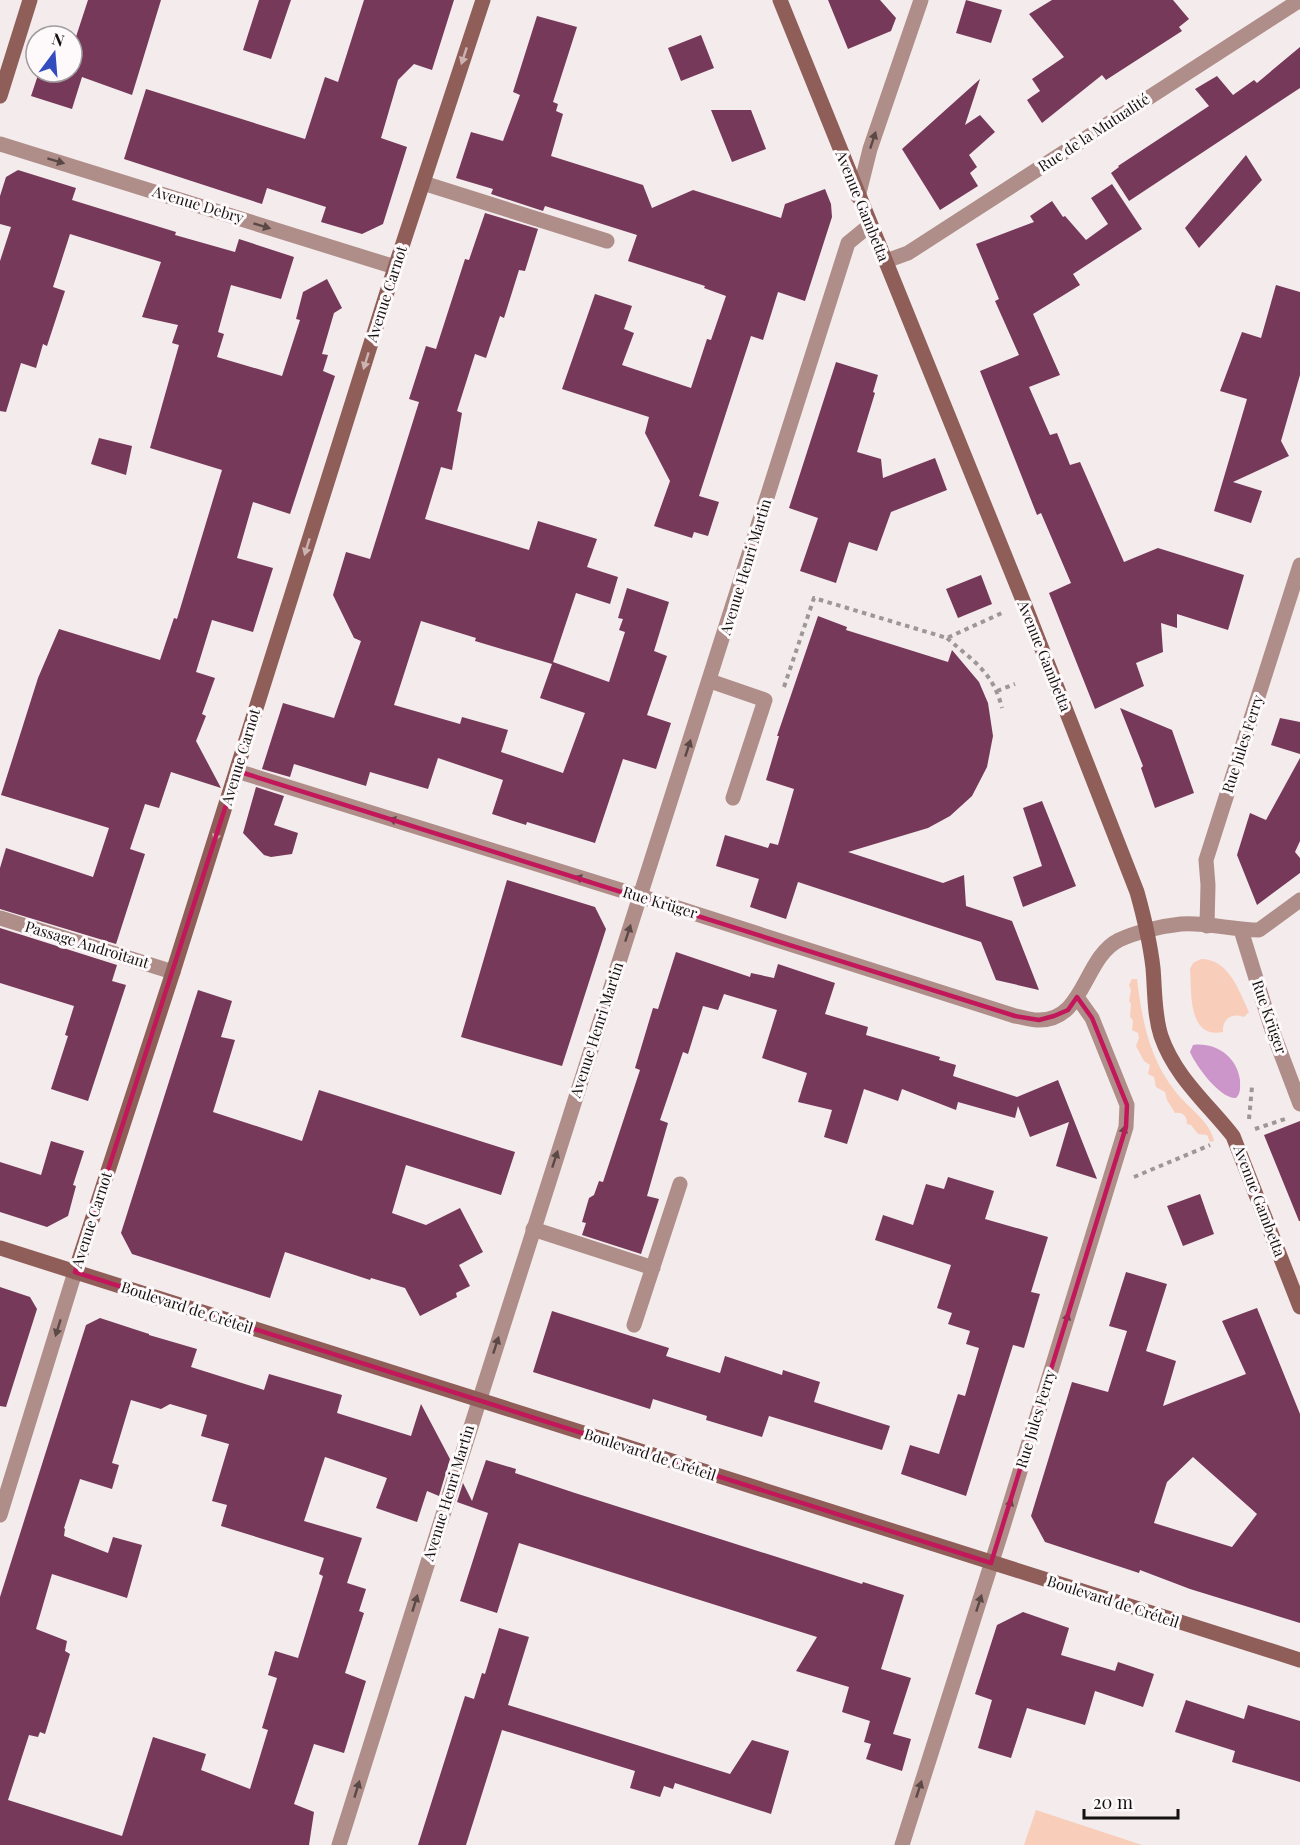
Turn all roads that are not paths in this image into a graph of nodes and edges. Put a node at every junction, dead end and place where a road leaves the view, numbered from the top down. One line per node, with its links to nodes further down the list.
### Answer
1 (30, 0): 6 (street)
2 (483, 0): 8 (street, Avenue Carnot, one-way to 8)
3 (780, 0): 9 (street, Avenue Gambetta)
4 (921, 0): 9 (street, one-way to 4)
5 (1300, 0): 12 (street, Rue de la Mutualité)
6 (0, 96)
7 (0, 144): 13 (street, Avenue Debry, one-way to 13)
8 (423, 183): 11 (street); 13 (street, Avenue Carnot)
9 (858, 197): 10 (street, Avenue Gambetta)
10 (870, 225): 12 (street, Avenue Gambetta); 15 (street, Avenue Henri Martin)
11 (607, 241)
12 (886, 261): 23 (street, Avenue Gambetta)
13 (395, 267): 16 (street, Avenue Carnot, one-way to 16)
14 (1300, 565): 21 (street, Rue Jules Ferry)
15 (710, 681): 17 (street); 18 (street, Avenue Henri Martin, one-way to 15)
16 (237, 771): 18 (street, Rue Krüger, one-way to 16); 24 (street, Avenue Carnot, one-way to 24)
17 (733, 798)
18 (639, 896): 25 (street, Rue Krüger); 28 (street, Avenue Henri Martin, one-way to 18)
19 (1300, 900): 22 (street)
20 (0, 918): 24 (street, Passage Androitant)
21 (1207, 926): 22 (street); 23 (street)
22 (1241, 930): 26 (street, Rue Krüger)
23 (1148, 931): 25 (street); 32 (street, Avenue Gambetta)
24 (173, 972): 31 (street, Avenue Carnot)
25 (1077, 997): 36 (street, Rue Jules Ferry, one-way to 25)
26 (1300, 1104)
27 (680, 1184): 30 (street)
28 (533, 1229): 30 (street); 34 (street, Avenue Henri Martin, one-way to 28)
29 (0, 1248): 31 (street, Boulevard de Créteil)
30 (653, 1268): 33 (street)
31 (75, 1272): 34 (street, Boulevard de Créteil); 35 (street, Avenue Carnot, one-way to 35)
32 (1300, 1307)
33 (634, 1325)
34 (478, 1400): 36 (street, Boulevard de Créteil); 38 (street, Avenue Henri Martin, one-way to 34)
35 (0, 1515)
36 (991, 1563): 37 (street, Boulevard de Créteil); 39 (street, Rue Jules Ferry, one-way to 36)
37 (1300, 1660)
38 (339, 1845)
39 (902, 1845)

